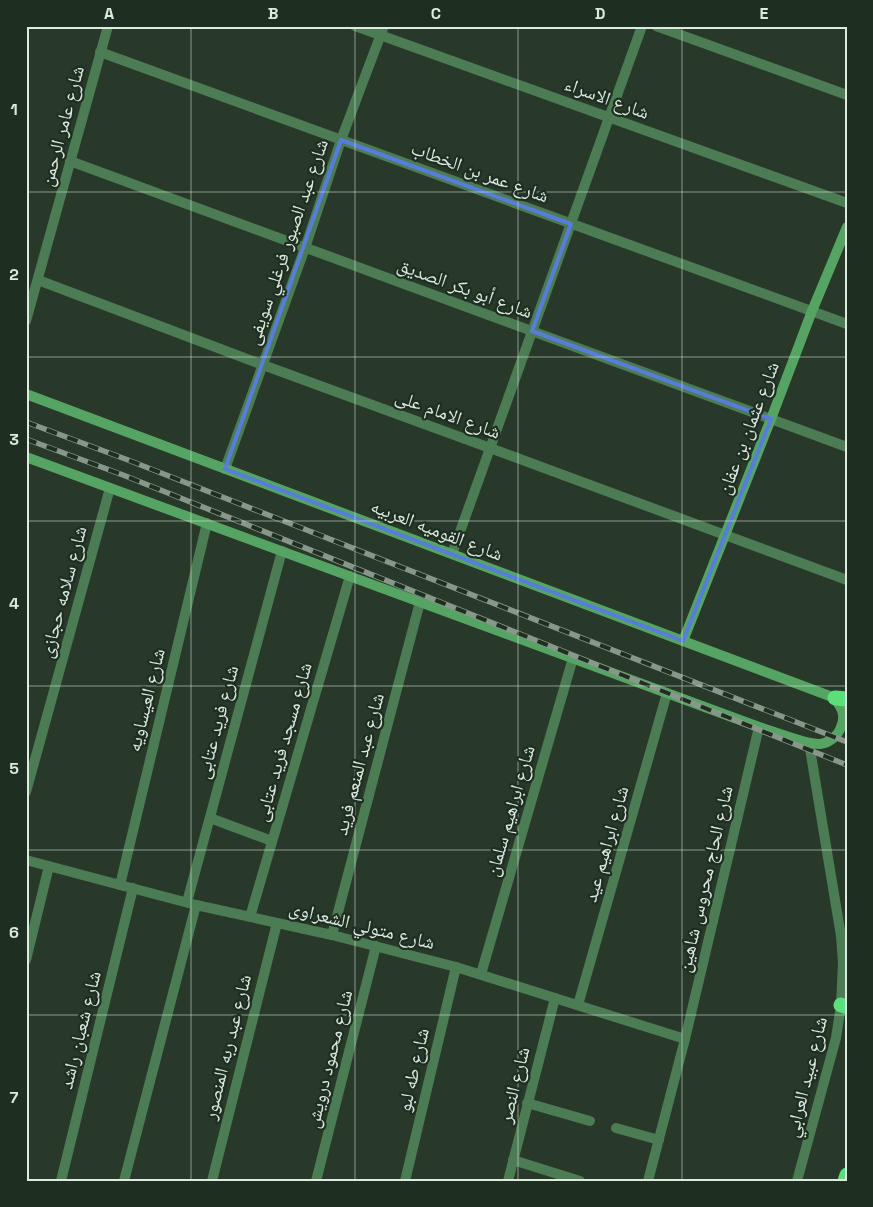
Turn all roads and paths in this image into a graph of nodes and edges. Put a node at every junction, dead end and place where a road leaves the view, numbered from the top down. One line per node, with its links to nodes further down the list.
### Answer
1 (108, 26): 6 (street, شارع عامر الرحمن)
2 (355, 26): 5 (street, شارع الاسراء)
3 (642, 26): 8 (street)
4 (656, 26): 7 (street)
5 (383, 31): 8 (street, شارع الاسراء); 9 (street, شارع عبد الصبور فرغلي سويفى)
6 (100, 52): 9 (street, شارع عمر بن الخطاب); 10 (street, شارع عامر الرحمن)
7 (847, 95)
8 (609, 118): 11 (street, شارع الاسراء); 12 (street)
9 (341, 140): 12 (street, شارع عمر بن الخطاب); 14 (street, شارع عبد الصبور فرغلي سويفى)
10 (70, 161): 14 (street, شارع أبو بكر الصديق); 15 (street, شارع عامر الرحمن)
11 (847, 203)
12 (571, 224): 16 (street, شارع عمر بن الخطاب); 19 (street)
13 (847, 227): 16 (street, شارع عثمان بن عفان)
14 (305, 248): 19 (street, شارع أبو بكر الصديق); 20 (street, شارع عبد الصبور فرغلي سويفى)
15 (38, 280): 17 (street, شارع عامر الرحمن); 20 (street, شارع الامام على)
16 (812, 311): 18 (street, شارع عمر بن الخطاب); 22 (street, شارع عثمان بن عفان)
17 (26, 321)
18 (847, 324)
19 (532, 331): 22 (street, شارع أبو بكر الصديق); 24 (street)
20 (263, 366): 24 (street, شارع الامام على); 26 (street, شارع عبد الصبور فرغلي سويفى)
21 (26, 394): 26 (street, شارع القوميه العربيه)
22 (771, 419): 23 (street, شارع أبو بكر الصديق); 29 (street, شارع عثمان بن عفان)
23 (847, 447)
24 (490, 448): 29 (street, شارع الامام على); 31 (street)
25 (26, 457): 27 (street)
26 (225, 470): 31 (street, شارع القوميه العربيه)
27 (110, 488): 28 (street); 41 (street, شارع سلامه حجازى)
28 (207, 523): 30 (street); 46 (street, شارع العيساويه)
29 (725, 536): 33 (street, شارع الامام على); 35 (street, شارع عثمان بن عفان)
30 (282, 551): 32 (street); 42 (street, شارع فريد عتابى)
31 (452, 554): 35 (street, شارع القوميه العربيه)
32 (350, 576): 34 (street); 43 (street, شارع مسجد فريد عتابى)
33 (847, 580)
34 (420, 602): 36 (street); 51 (street, شارع عبد المنعم فريد)
35 (683, 641): 38 (street, شارع القوميه العربيه)
36 (573, 658): 37 (street); 55 (street, شارع ابراهيم سلمان)
37 (667, 693): 39 (street); 57 (street, شارع ابراهيم عيد)
38 (841, 699): 40 (street)
39 (759, 726): 40 (street); 59 (street, شارع الحاج محروس شاهين)
40 (809, 743): 58 (street, شارع عبيد العرابي)
41 (26, 792)
42 (210, 818): 43 (street); 48 (street, شارع فريد عتابى)
43 (272, 840): 49 (street, شارع مسجد فريد عتابى)
44 (26, 860): 45 (street, شارع متولي الشعراوى)
45 (49, 866): 46 (street, شارع متولي الشعراوى); 53 (street)
46 (120, 885): 47 (street, شارع متولي الشعراوى)
47 (133, 888): 48 (street, شارع متولي الشعراوى); 66 (street, شارع شعبان راشد)
48 (191, 903): 49 (street, شارع متولي الشعراوى); 67 (street, شارع فريد عتابى)
49 (250, 917): 50 (street, شارع متولي الشعراوى)
50 (276, 922): 51 (street, شارع متولي الشعراوى); 68 (street, شارع عبد ربه المنصور)
51 (332, 935): 52 (street, شارع متولي الشعراوى)
52 (376, 946): 54 (street, شارع متولي الشعراوى); 69 (street, شارع محمود درويش)
53 (26, 960)
54 (456, 967): 55 (street, شارع متولي الشعراوى); 70 (street, شارع طه لبو)
55 (481, 974): 56 (street, شارع متولي الشعراوى)
56 (555, 998): 57 (street, شارع متولي الشعراوى); 60 (street, شارع النصر)
57 (578, 1005): 59 (street, شارع متولي الشعراوى)
58 (844, 1006): 74 (street, شارع عبيد العرابي)
59 (685, 1039): 63 (street, شارع الحاج محروس شاهين)
60 (527, 1103): 61 (street); 64 (street, شارع النصر)
61 (590, 1120)
62 (616, 1128): 63 (street)
63 (659, 1140): 73 (street, شارع الحاج محروس شاهين)
64 (513, 1160): 71 (street, شارع النصر); 72 (street)
65 (847, 1175): 75 (highway)
66 (61, 1181)
67 (124, 1181)
68 (212, 1181)
69 (316, 1181)
70 (405, 1181)
71 (508, 1181)
72 (580, 1181)
73 (648, 1181)
74 (797, 1181)
75 (845, 1181)

